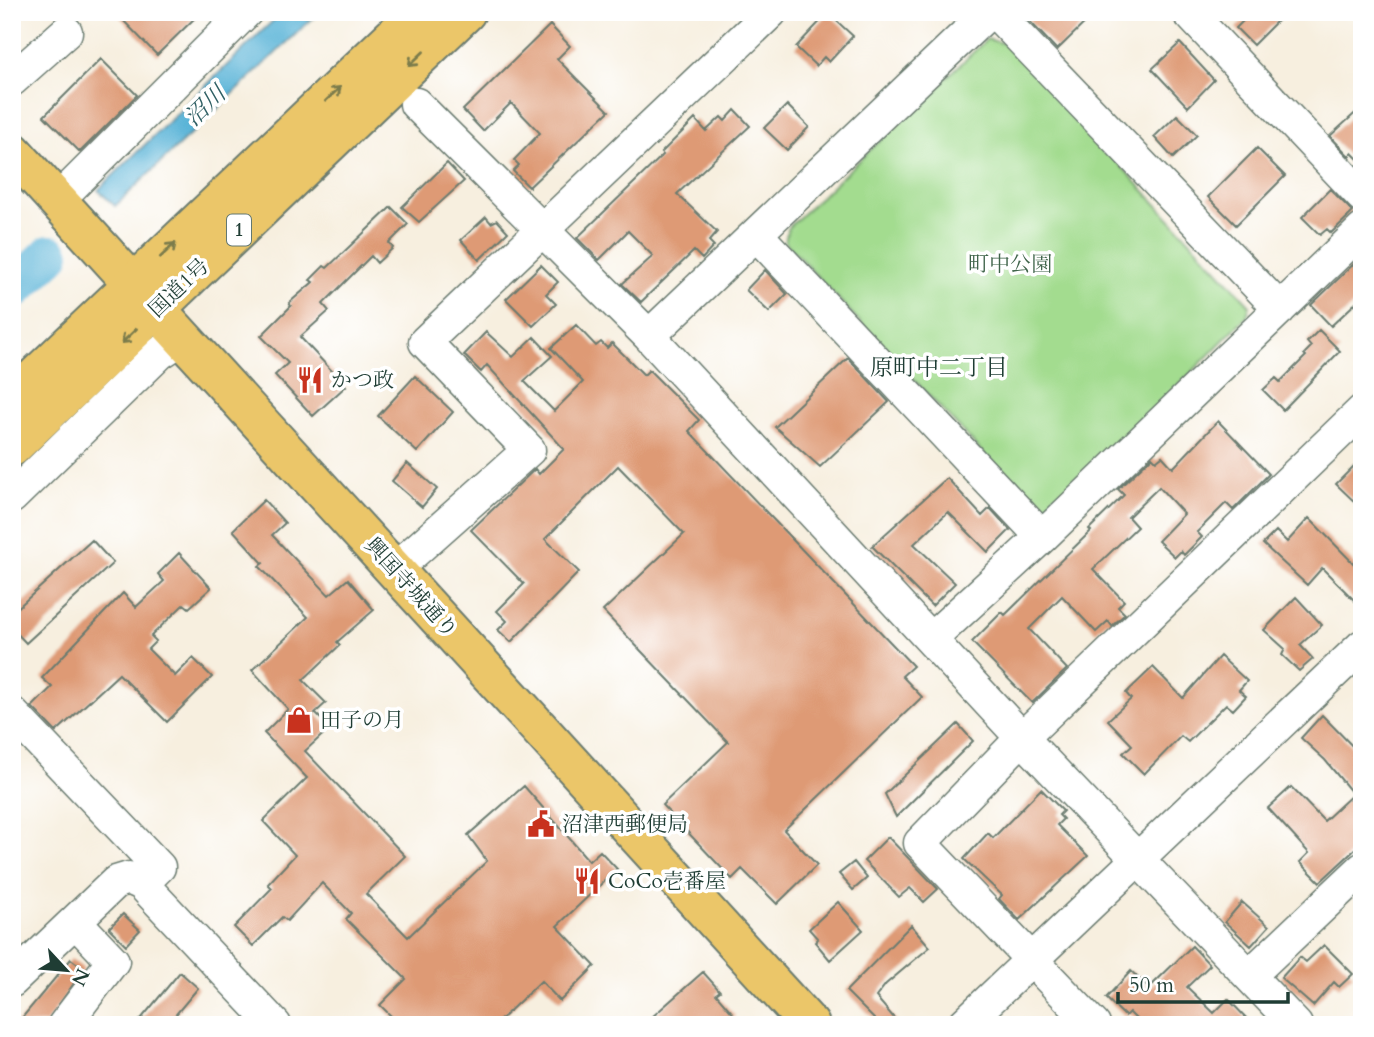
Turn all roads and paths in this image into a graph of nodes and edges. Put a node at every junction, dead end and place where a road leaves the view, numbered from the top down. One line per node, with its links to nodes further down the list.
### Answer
1 (246, 12): 12 (street)
2 (419, 12): 16 (main road, 国道1号 / 1, one-way to 2)
3 (466, 12): 16 (main road, 国道1号 / 1, one-way to 16)
4 (771, 12): 13 (street)
5 (992, 12): 15 (street); 17 (street)
6 (1188, 12): 11 (street)
7 (66, 32): 8 (street)
8 (12, 80)
9 (416, 104): 13 (street)
10 (12, 151): 12 (main road, 興国寺城通り)
11 (1362, 196)
12 (57, 201): 16 (main road, 興国寺城通り)
13 (542, 229): 18 (street); 25 (street)
14 (1362, 230): 17 (street)
15 (757, 235): 18 (street); 24 (street)
16 (144, 296): 19 (main road, 興国寺城通り); 20 (main road, 国道1号 / 1); 22 (main road, 国道1号 / 1, one-way to 22)
17 (1280, 309): 24 (street)
18 (649, 337): 26 (street)
19 (183, 338): 23 (street); 25 (main road, 興国寺城通り)
20 (12, 399)
21 (1362, 411): 29 (street)
22 (12, 447)
23 (12, 498)
24 (1042, 537): 26 (street)
25 (394, 570): 39 (main road, 興国寺城通り)
26 (932, 638): 29 (street)
27 (1362, 646): 30 (street)
28 (12, 713): 32 (street)
29 (1022, 738): 30 (street); 34 (street)
30 (1139, 858): 34 (street); 35 (street)
31 (1362, 869): 35 (street)
32 (142, 884): 33 (street); 38 (street)
33 (75, 921): 36 (street); 37 (street)
34 (1032, 961): 40 (street); 41 (street)
35 (1250, 975): 42 (street)
36 (12, 981)
37 (64, 1025)
38 (275, 1025)
39 (810, 1025)
40 (963, 1025)
41 (1094, 1025)
42 (1296, 1025)

